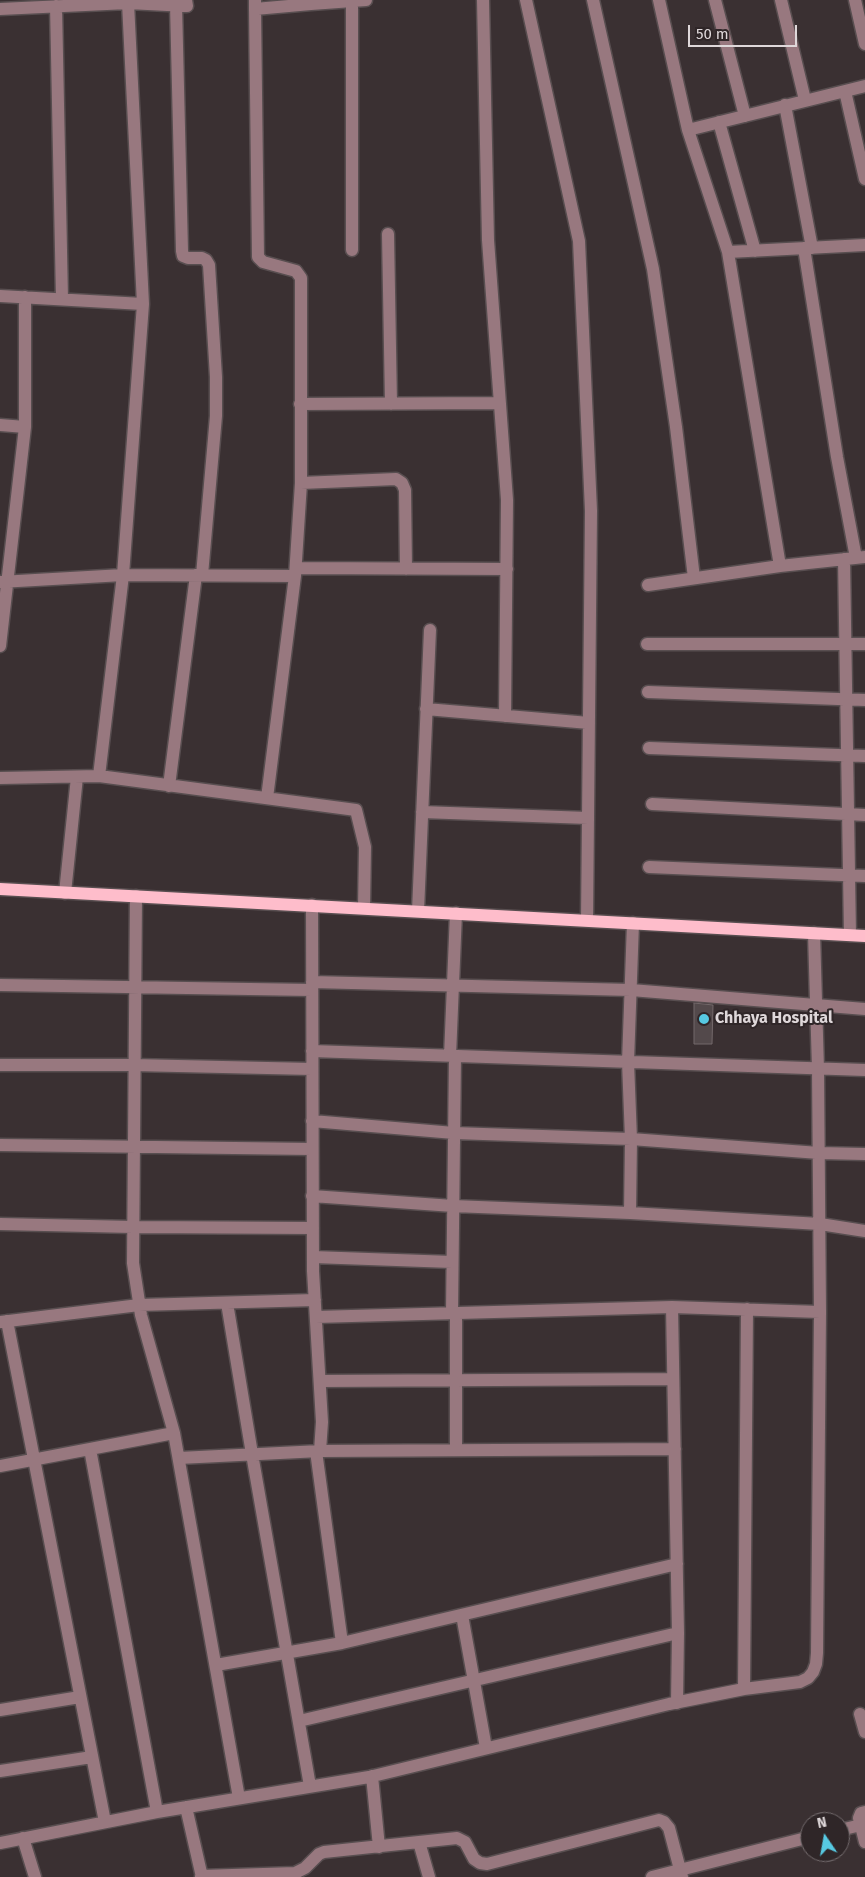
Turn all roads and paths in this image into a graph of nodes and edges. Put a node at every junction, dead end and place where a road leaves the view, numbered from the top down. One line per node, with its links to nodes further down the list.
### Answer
1 (366, 0): 9 (street)
2 (483, 0): 35 (street)
3 (526, 0): 61 (street)
4 (593, 0): 48 (street)
5 (659, 0): 23 (street)
6 (715, 0): 21 (street)
7 (781, 0): 19 (street)
8 (855, 0): 16 (street)
9 (352, 1): 10 (street); 28 (street)
10 (311, 2): 13 (street)
11 (128, 3): 12 (street); 14 (street); 34 (street)
12 (181, 3): 47 (street)
13 (255, 5): 36 (street)
14 (56, 6): 15 (street); 33 (street)
15 (0, 10)
16 (865, 44)
17 (865, 86): 18 (street)
18 (845, 91): 19 (street); 24 (street)
19 (805, 100): 20 (street)
20 (786, 105): 21 (street); 27 (street)
21 (745, 116): 22 (street)
22 (719, 122): 23 (street); 29 (street)
23 (688, 130): 30 (street)
24 (865, 179)
25 (388, 234): 37 (street)
26 (865, 245): 27 (street)
27 (808, 248): 29 (street); 41 (street)
28 (352, 250)
29 (755, 251): 30 (street)
30 (728, 252): 42 (street)
31 (0, 296): 32 (street)
32 (26, 297): 33 (street); 39 (street)
33 (62, 299): 34 (street)
34 (143, 304): 46 (street)
35 (500, 403): 37 (street); 44 (street)
36 (300, 404): 37 (street); 40 (street)
37 (391, 404)
38 (0, 425): 39 (street)
39 (25, 427): 49 (street)
40 (300, 483): 43 (street); 45 (street)
41 (855, 558): 42 (street); 52 (street)
42 (780, 566): 48 (street)
43 (406, 569): 44 (street); 45 (street)
44 (507, 569): 60 (street)
45 (296, 572): 47 (street); 69 (street)
46 (123, 575): 47 (street); 49 (street); 65 (street)
47 (199, 575): 68 (street)
48 (694, 578): 50 (street)
49 (4, 582): 55 (street)
50 (648, 585)
51 (430, 630): 59 (street)
52 (845, 643): 53 (street); 54 (street); 57 (street)
53 (647, 644)
54 (865, 644)
55 (0, 646)
56 (648, 692): 57 (street)
57 (846, 700): 58 (street); 63 (street)
58 (865, 700)
59 (426, 709): 60 (street); 71 (street)
60 (505, 716): 61 (street)
61 (589, 723): 74 (street)
62 (649, 748): 63 (street)
63 (847, 755): 64 (street); 72 (street)
64 (865, 756)
65 (99, 776): 67 (street); 68 (street)
66 (0, 778): 67 (street)
67 (77, 778): 79 (street)
68 (169, 786): 69 (street)
69 (267, 798): 82 (street)
70 (652, 804): 72 (street)
71 (422, 812): 74 (street); 83 (street)
72 (848, 814): 73 (street); 76 (street)
73 (865, 815)
74 (588, 818): 85 (street)
75 (650, 867): 76 (street)
76 (849, 876): 77 (street); 88 (street)
77 (865, 876)
78 (0, 889): 79 (main road)
79 (65, 893): 80 (main road)
80 (136, 896): 81 (main road); 93 (street)
81 (312, 906): 82 (main road); 91 (street)
82 (364, 908): 83 (main road)
83 (418, 911): 84 (main road)
84 (456, 913): 85 (main road); 92 (street)
85 (587, 920): 86 (main road)
86 (634, 923): 87 (main road); 94 (street)
87 (814, 933): 88 (main road); 95 (street)
88 (850, 935): 89 (main road)
89 (865, 936)
90 (0, 986): 93 (street)
91 (312, 986): 92 (street); 93 (street); 97 (street)
92 (453, 986): 94 (street); 98 (street)
93 (134, 987): 101 (street)
94 (631, 990): 95 (street); 99 (street)
95 (816, 1006): 96 (street); 102 (street)
96 (865, 1009)
97 (312, 1052): 98 (street); 103 (street)
98 (452, 1056): 99 (street); 106 (street)
99 (628, 1062): 102 (street); 107 (street)
100 (0, 1065): 101 (street)
101 (133, 1065): 103 (street); 109 (street)
102 (818, 1069): 104 (street); 111 (street)
103 (312, 1070): 105 (street)
104 (865, 1070)
105 (312, 1121): 106 (street); 110 (street)
106 (454, 1133): 107 (street); 114 (street)
107 (631, 1139): 111 (street); 115 (street)
108 (0, 1145): 109 (street)
109 (133, 1147): 110 (street); 118 (street)
110 (312, 1149): 113 (street)
111 (819, 1152): 112 (street); 117 (street)
112 (865, 1154)
113 (312, 1196): 114 (street); 119 (street)
114 (453, 1206): 115 (street); 122 (street)
115 (630, 1213): 117 (street)
116 (0, 1224): 118 (street)
117 (820, 1224): 120 (street); 128 (street)
118 (133, 1227): 119 (street); 125 (street)
119 (313, 1228): 121 (street)
120 (865, 1232)
121 (313, 1257): 122 (street); 123 (street)
122 (452, 1262): 129 (street)
123 (315, 1300): 124 (street); 130 (street)
124 (227, 1303): 125 (street); 140 (street)
125 (139, 1305): 131 (street); 135 (street)
126 (672, 1306): 127 (street); 129 (street); 133 (street)
127 (747, 1309): 128 (street); 151 (street)
128 (820, 1312): 151 (street)
129 (454, 1313): 130 (street); 132 (street)
130 (316, 1317): 134 (street)
131 (3, 1321): 142 (street)
132 (455, 1380): 133 (street); 134 (street); 138 (street)
133 (674, 1380): 137 (street)
134 (320, 1381): 139 (street)
135 (174, 1434): 136 (street); 141 (street)
136 (90, 1449): 142 (street); 165 (street)
137 (674, 1449): 138 (street); 144 (street)
138 (456, 1450): 139 (street)
139 (318, 1451): 140 (street); 147 (street)
140 (252, 1454): 141 (street); 148 (street)
141 (178, 1458): 149 (street)
142 (34, 1459): 143 (street); 152 (street)
143 (0, 1466)
144 (677, 1564): 145 (street); 146 (street)
145 (462, 1615): 147 (street); 150 (street)
146 (678, 1633): 150 (street); 153 (street)
147 (342, 1643): 148 (street)
148 (288, 1652): 149 (street); 156 (street)
149 (216, 1665): 163 (street)
150 (474, 1680): 156 (street); 158 (street)
151 (744, 1690): 153 (street)
152 (80, 1697): 154 (street); 159 (street)
153 (676, 1703): 158 (street)
154 (0, 1710)
155 (860, 1714): 157 (street)
156 (299, 1720): 162 (street)
157 (865, 1732)
158 (486, 1748): 161 (street)
159 (92, 1757): 160 (street); 167 (street)
160 (0, 1771)
161 (372, 1776): 162 (street); 175 (street)
162 (310, 1786): 163 (street)
163 (239, 1798): 164 (street)
164 (186, 1807): 165 (street); 177 (street)
165 (157, 1812): 167 (street)
166 (865, 1812): 168 (street)
167 (105, 1822): 170 (street)
168 (861, 1825): 169 (street); 173 (street)
169 (850, 1828)
170 (23, 1838): 174 (street); 178 (street)
171 (800, 1841): 176 (street)
172 (420, 1842): 175 (street); 176 (street); 179 (street)
173 (865, 1842)
174 (0, 1843)
175 (379, 1847): 177 (street)
176 (681, 1873): 180 (street)
177 (202, 1876)
178 (35, 1877)
179 (429, 1877)
180 (652, 1877)

